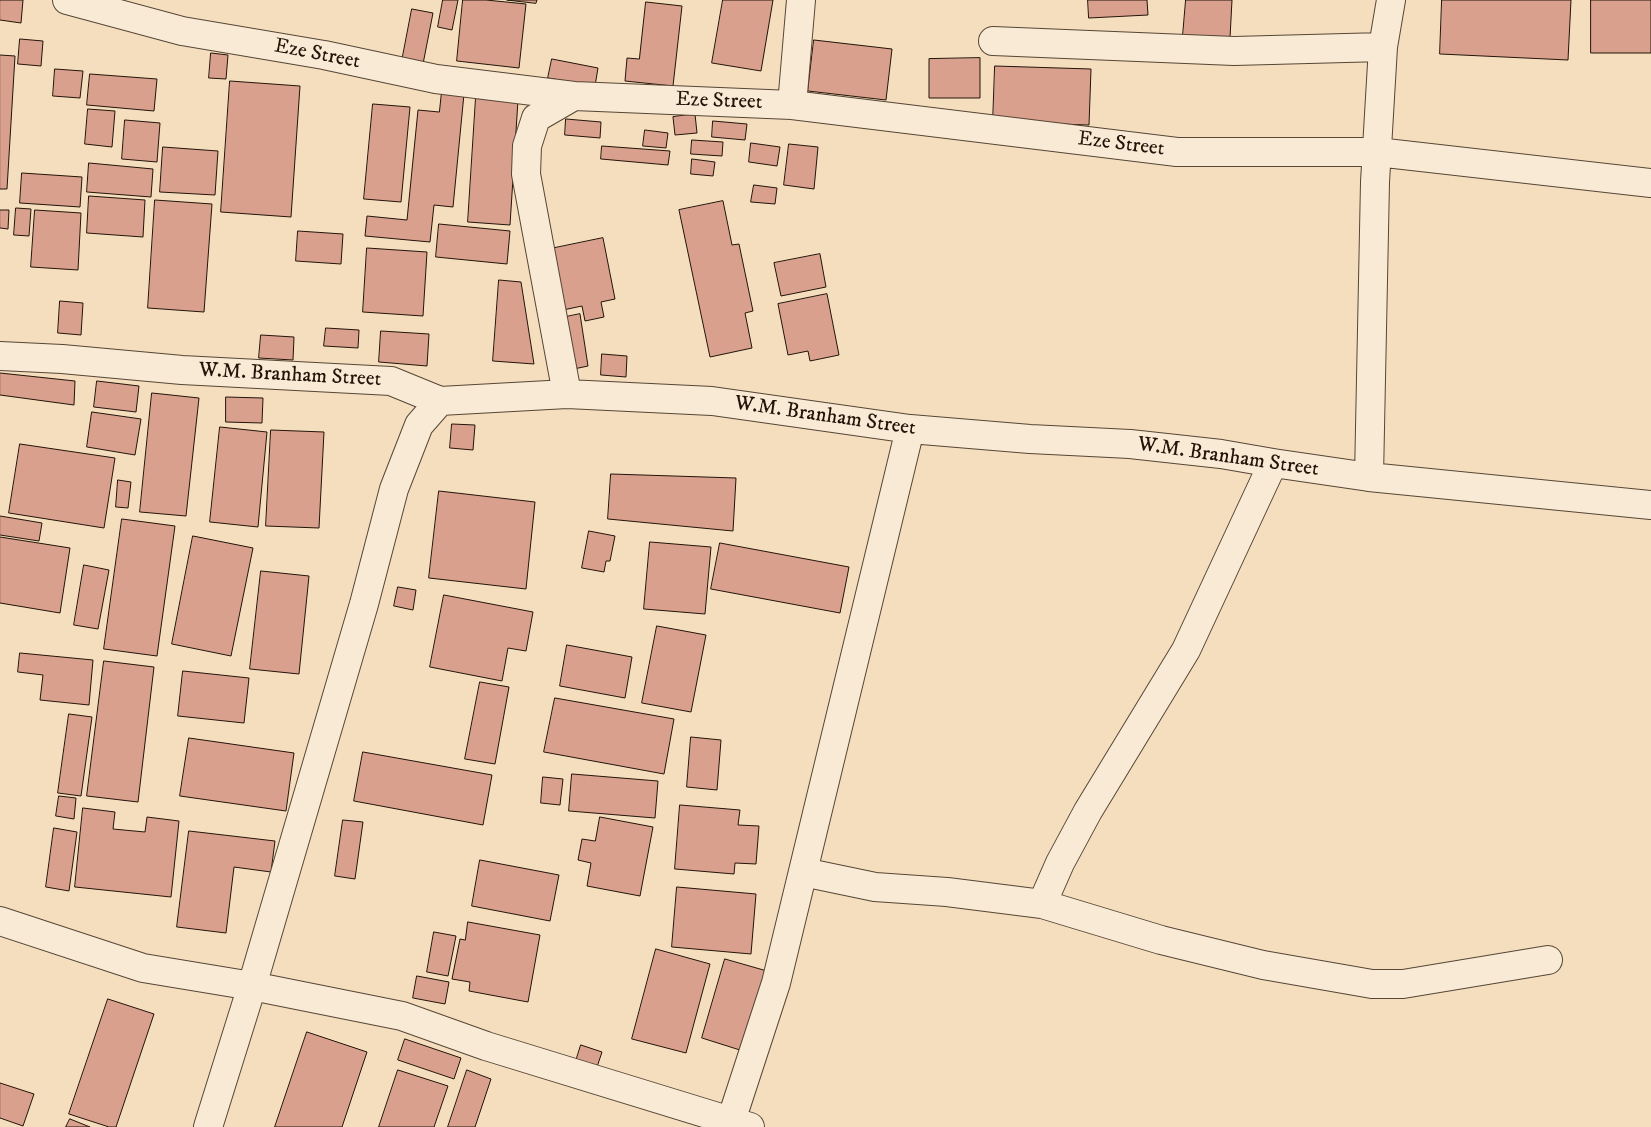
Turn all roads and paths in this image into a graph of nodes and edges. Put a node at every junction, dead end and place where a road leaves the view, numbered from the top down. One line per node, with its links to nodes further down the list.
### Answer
1 (67, 0): 6 (street, Eze Street)
2 (801, 0): 7 (street)
3 (1391, 0): 5 (street)
4 (993, 41): 5 (street)
5 (1384, 47): 8 (street)
6 (574, 96): 7 (street, Eze Street); 11 (street)
7 (792, 105): 8 (street, Eze Street)
8 (1377, 152): 9 (street, Eze Street); 15 (street)
9 (1651, 183)
10 (0, 356): 12 (street, W.M. Branham Street)
11 (567, 394): 12 (street, W.M. Branham Street); 13 (street, W.M. Branham Street)
12 (440, 401): 21 (street)
13 (910, 429): 14 (street, W.M. Branham Street); 17 (street)
14 (1273, 464): 15 (street, W.M. Branham Street); 18 (street)
15 (1369, 477): 16 (street, W.M. Branham Street)
16 (1651, 505)
17 (803, 872): 18 (street); 22 (street)
18 (1042, 904): 20 (street)
19 (0, 921): 21 (street)
20 (1548, 960)
21 (252, 986): 22 (street); 23 (street)
22 (741, 1124)
23 (208, 1127)

